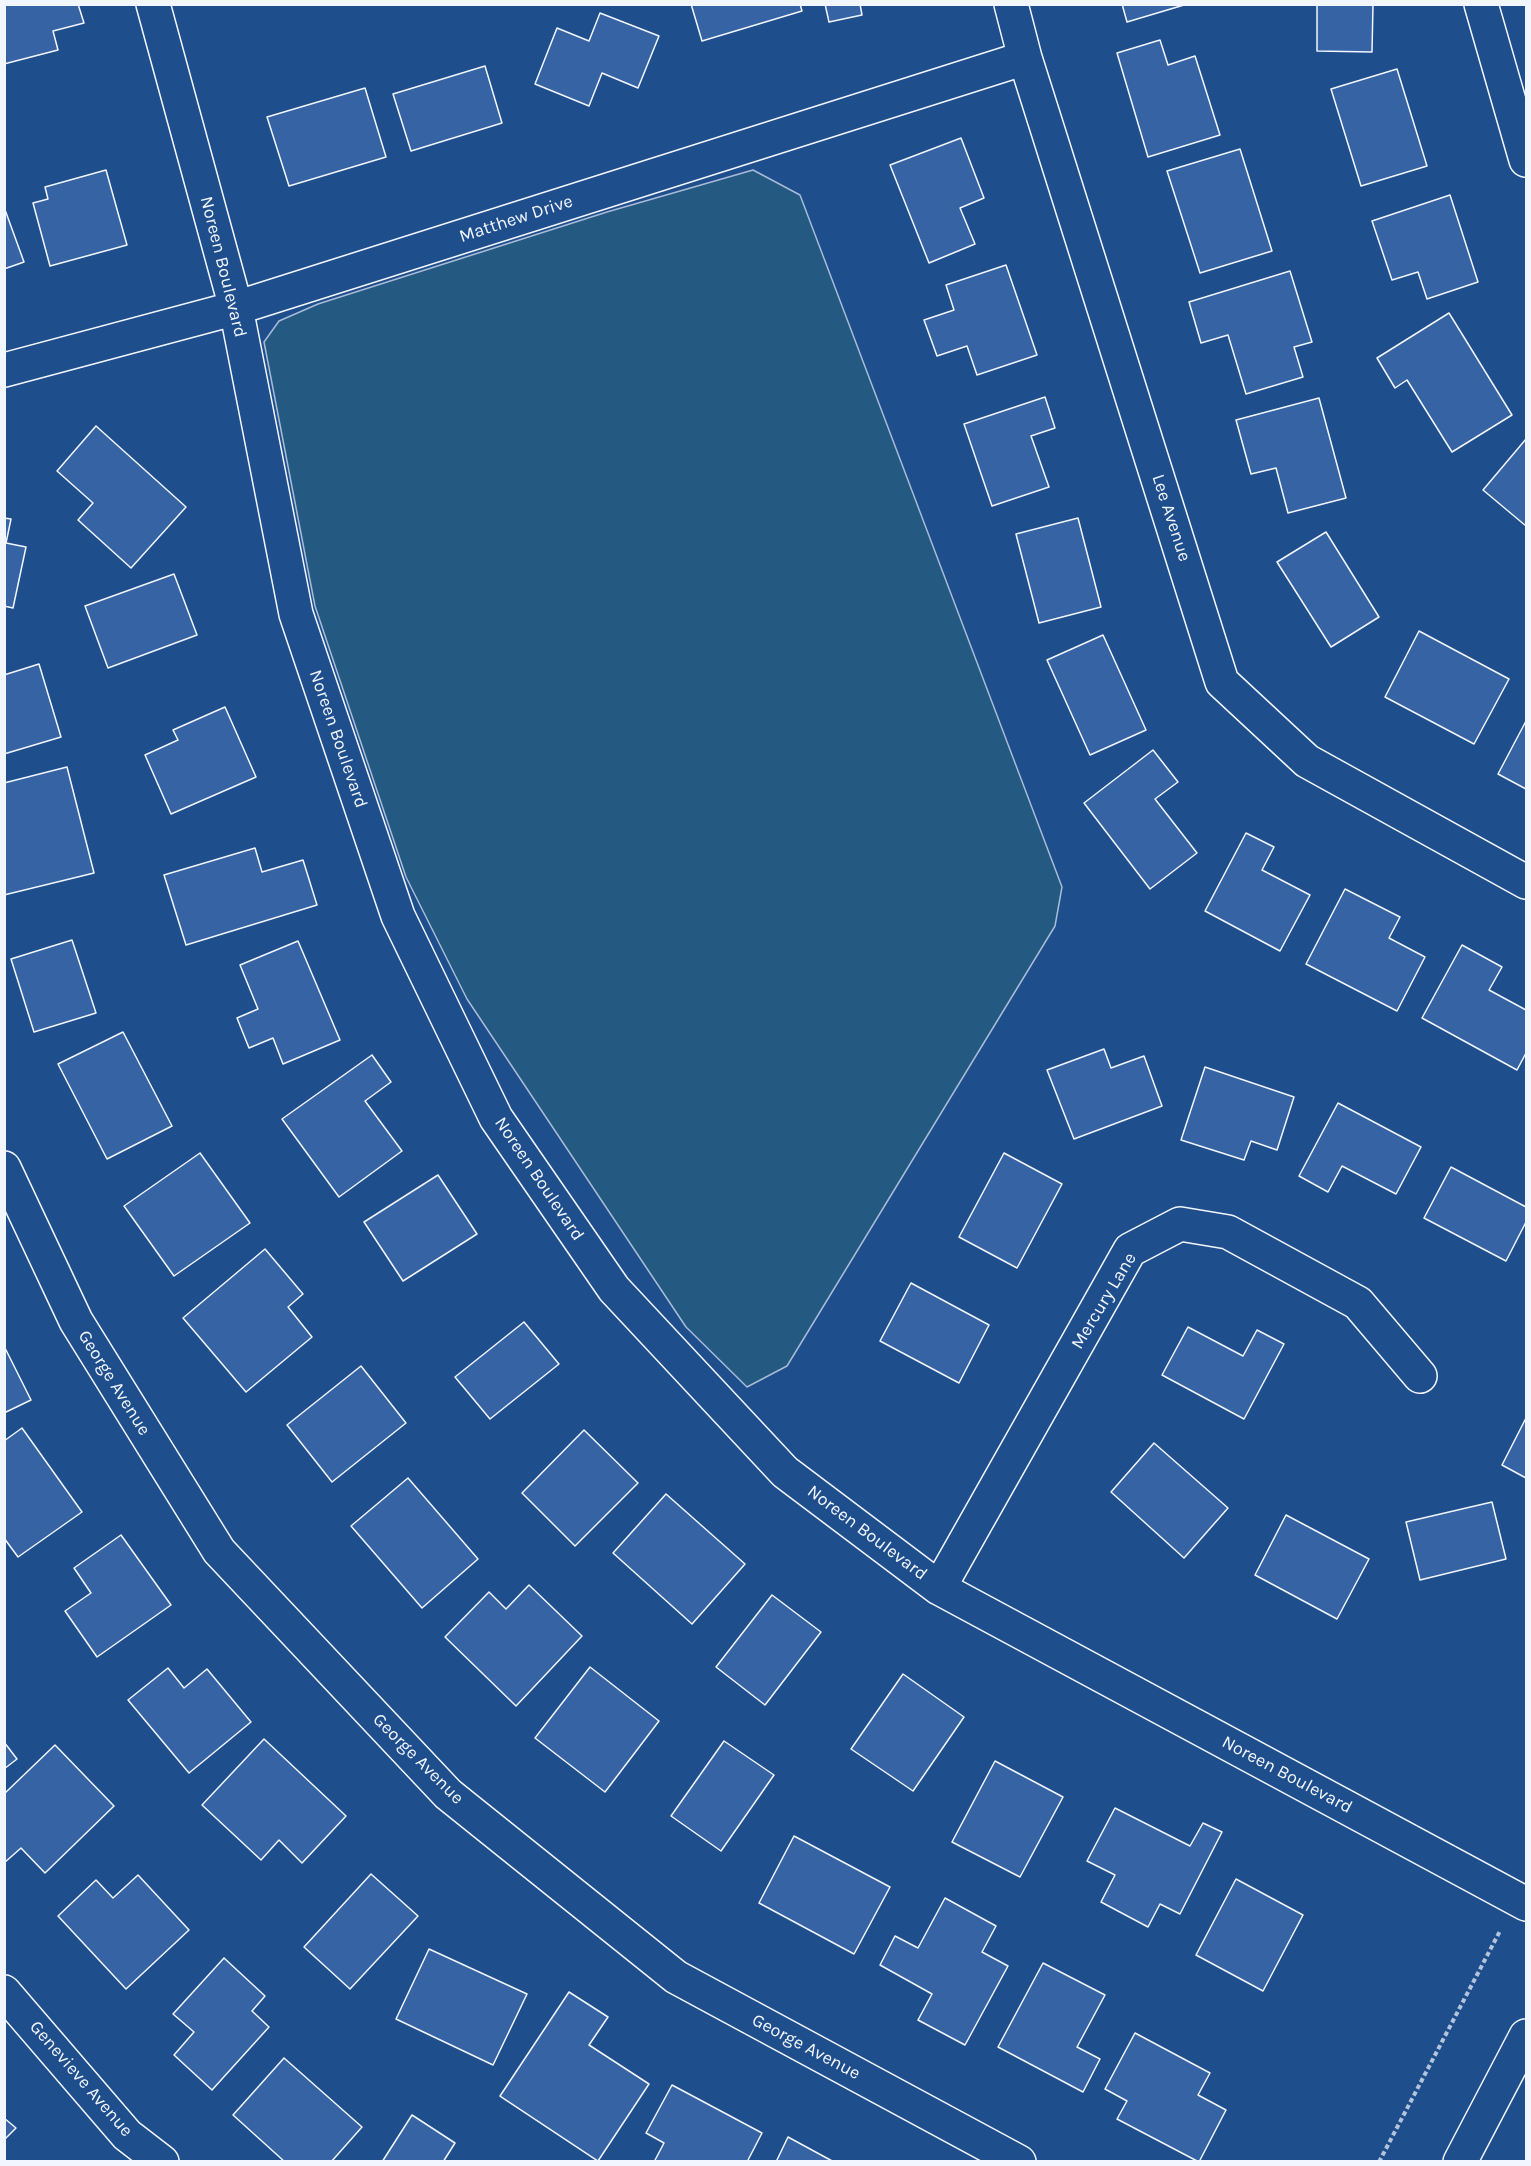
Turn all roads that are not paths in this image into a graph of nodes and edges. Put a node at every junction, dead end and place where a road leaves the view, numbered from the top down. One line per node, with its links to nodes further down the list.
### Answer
1 (153, 4): 6 (street, Noreen Boulevard)
2 (1011, 4): 4 (street, Lee Avenue)
3 (1482, 4): 5 (street)
4 (1025, 58): 6 (street, Matthew Drive); 8 (street, Lee Avenue)
5 (1527, 160)
6 (236, 308): 7 (street, Matthew Drive); 11 (street, Noreen Boulevard)
7 (4, 370)
8 (1527, 882)
9 (4, 1168): 16 (street, George Avenue)
10 (1420, 1376): 11 (street, Mercury Lane)
11 (939, 1588): 12 (street, Noreen Boulevard)
12 (1515, 1913)
13 (4, 1992): 15 (street, Genevieve Avenue)
14 (1527, 2036): 17 (street)
15 (162, 2162)
16 (1019, 2162)
17 (1460, 2162)

